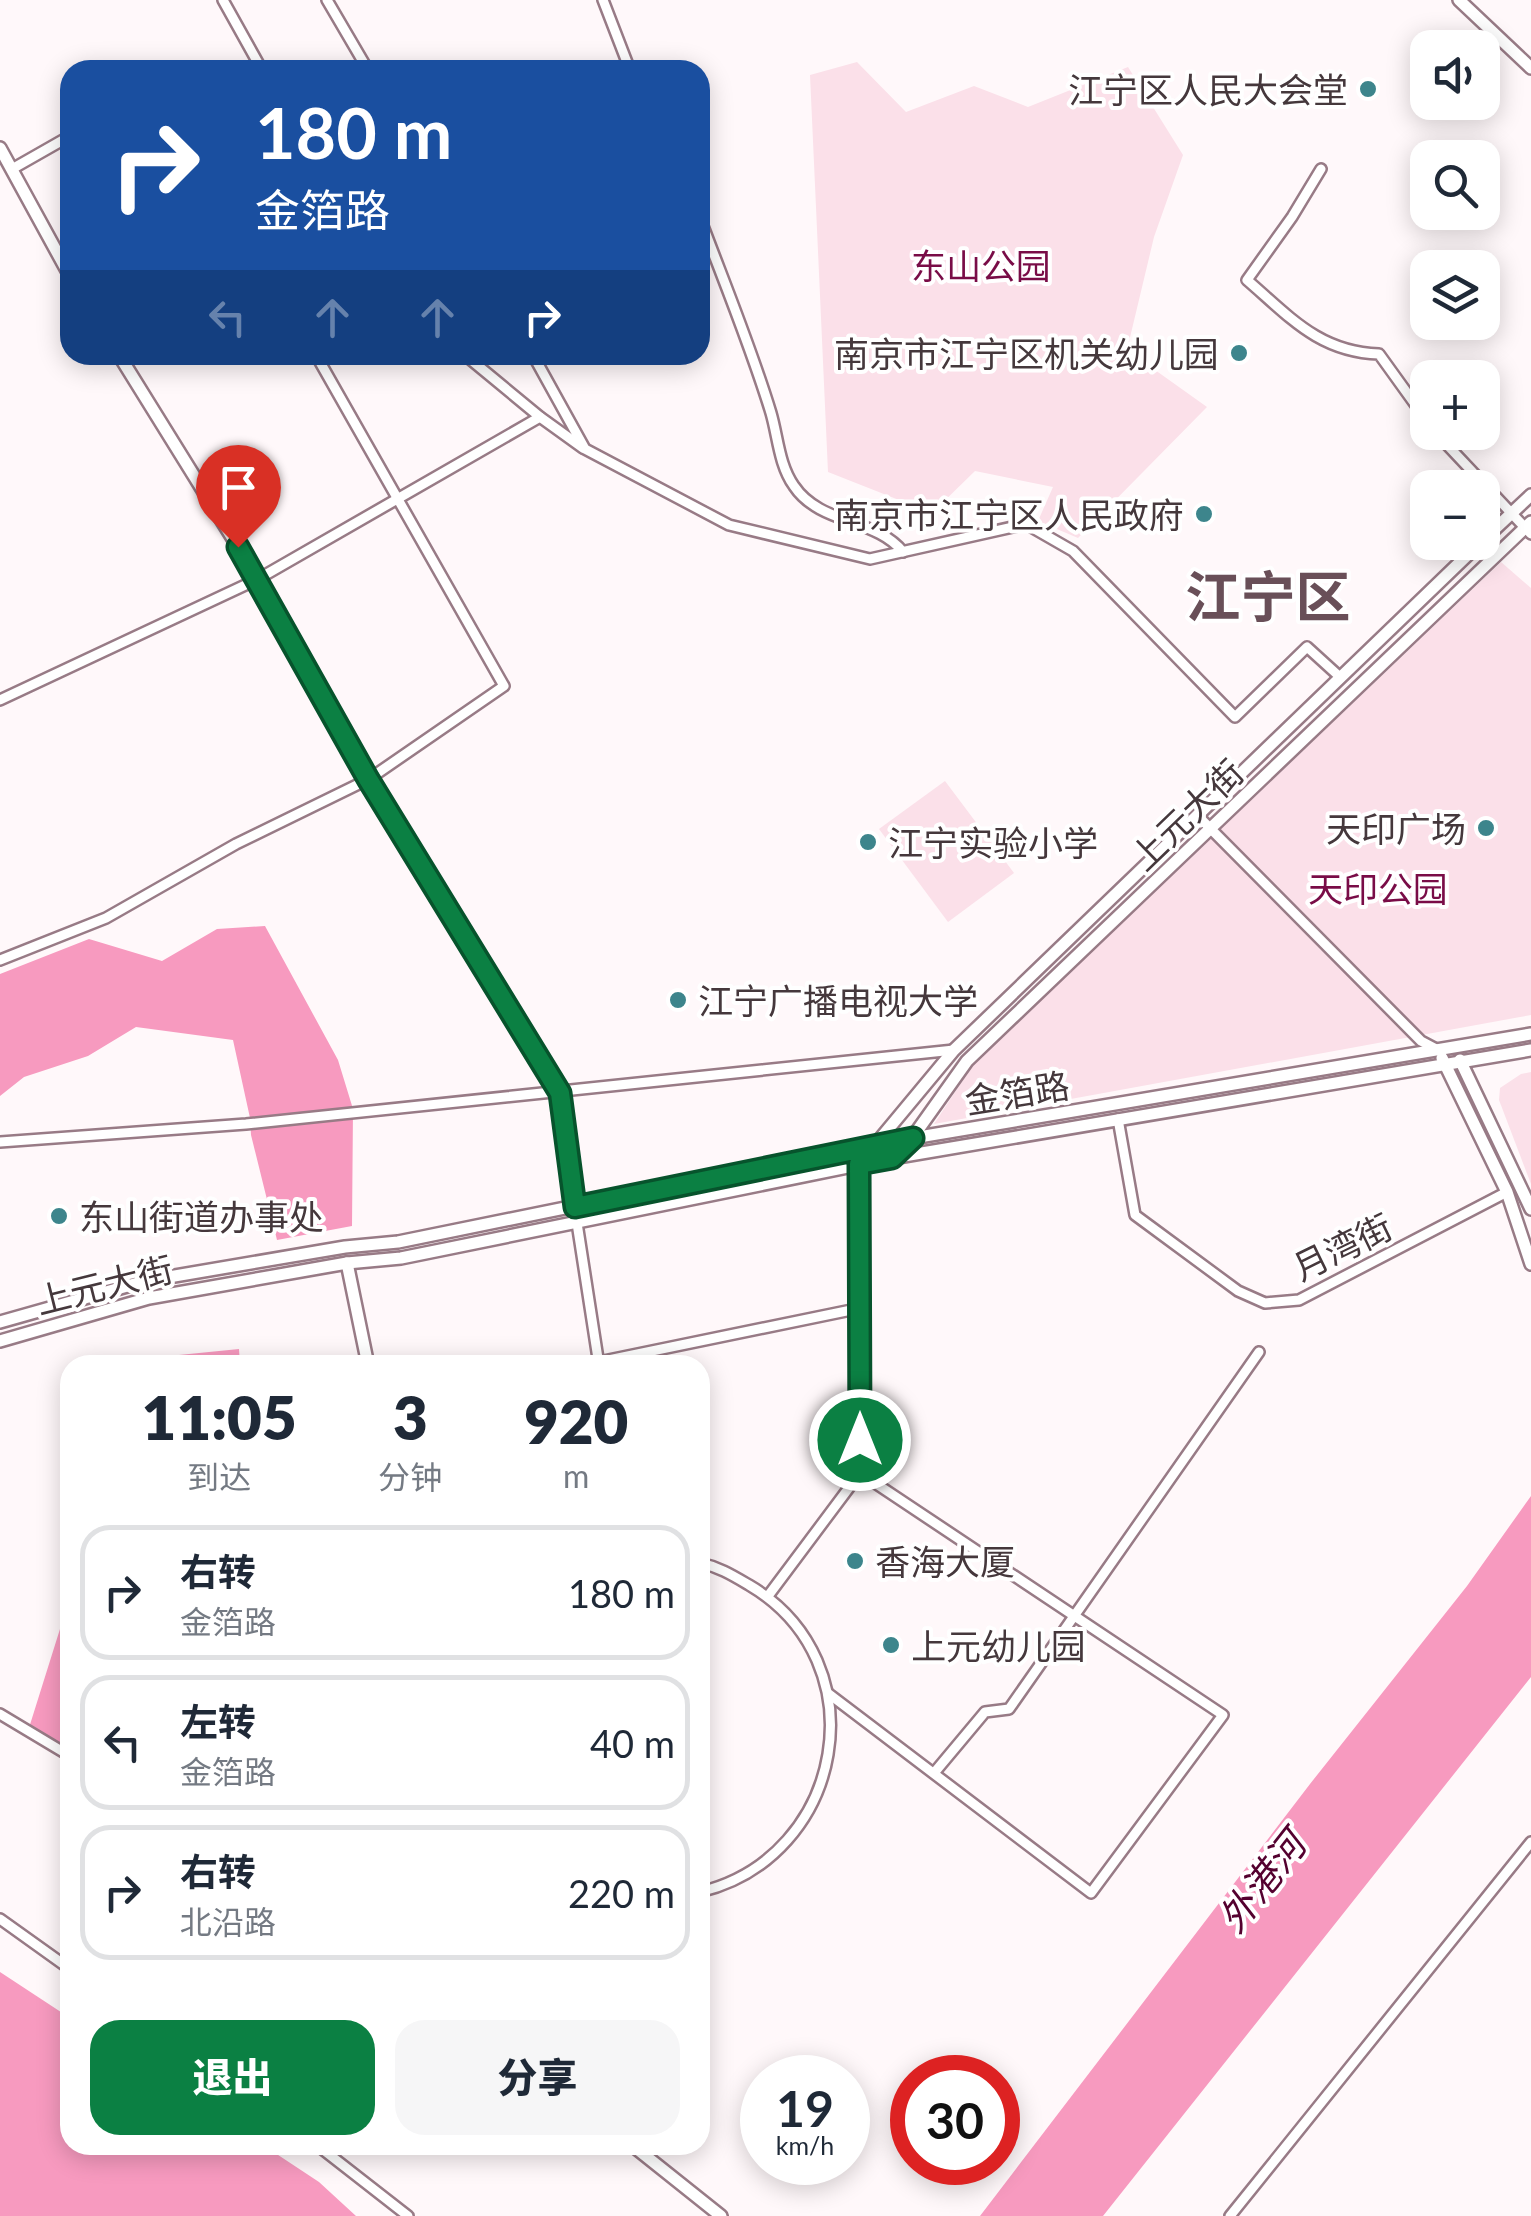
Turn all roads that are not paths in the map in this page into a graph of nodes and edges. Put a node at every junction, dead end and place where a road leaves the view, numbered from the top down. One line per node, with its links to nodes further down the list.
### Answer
1 (223, 0): 5 (street)
2 (327, 0): 6 (street)
3 (603, 0): 7 (street)
4 (1459, 0): 8 (main road)
5 (256, 60)
6 (362, 60)
7 (626, 60)
8 (1531, 68)
9 (60, 142): 12 (street)
10 (0, 146): 12 (main road)
11 (1320, 168): 19 (street)
12 (12, 169): 14 (main road)
13 (710, 245): 28 (street)
14 (60, 258)
15 (125, 365): 30 (main road)
16 (322, 365): 24 (street)
17 (476, 365): 20 (street)
18 (539, 365): 21 (street)
19 (1410, 397)
20 (540, 418): 21 (street); 24 (street)
21 (585, 449): 28 (street)
22 (1452, 450): 25 (street)
23 (1531, 494): 25 (main road, 上元大街)
24 (397, 498): 30 (street); 33 (street)
25 (1512, 514): 26 (main road, 上元大街); 27 (street)
26 (1500, 525)
27 (1529, 528): 35 (main road, 上元大街)
28 (903, 552): 31 (street)
29 (1463, 560): 31 (main road, 上元大街)
30 (258, 579): 32 (street); 33 (main road)
31 (1340, 677): 34 (main road, 上元大街)
32 (0, 700)
33 (368, 779): 36 (street); 43 (main road)
34 (1197, 815): 35 (street); 38 (main road, 上元大街)
35 (1210, 829): 39 (street); 45 (main road, 上元大街)
36 (0, 960)
37 (1531, 1034): 39 (main road, 金箔路)
38 (954, 1050): 43 (street); 47 (main road, 上元大街)
39 (1438, 1050): 41 (main road); 42 (main road); 45 (main road, 金箔路)
40 (1531, 1050): 41 (main road, 金箔路)
41 (1464, 1061): 42 (main road, 金箔路); 52 (main road)
42 (1446, 1064): 44 (main road, 金箔路); 50 (main road)
43 (560, 1093): 46 (street); 51 (main road)
44 (1118, 1120): 48 (main road, 金箔路); 50 (street, 月湾街)
45 (913, 1138): 47 (main road, 金箔路); 48 (main road, 上元大街)
46 (0, 1142)
47 (875, 1144): 49 (main road, 上元大街); 51 (main road, 金箔路)
48 (892, 1158): 49 (main road, 金箔路)
49 (859, 1164): 53 (main road, 金箔路); 58 (street)
50 (1507, 1192): 57 (main road)
51 (575, 1207): 53 (main road); 54 (main road, 金箔路)
52 (1531, 1210)
53 (577, 1223): 55 (main road, 金箔路); 63 (street)
54 (398, 1242): 59 (main road, 上元大街)
55 (401, 1258): 56 (main road, 上元大街)
56 (347, 1263): 60 (main road, 上元大街); 62 (main road)
57 (1531, 1264)
58 (861, 1308): 64 (street); 65 (street)
59 (0, 1322)
60 (0, 1340)
61 (1258, 1352): 68 (street)
62 (366, 1355)
63 (598, 1355)
64 (641, 1355)
65 (860, 1473): 67 (street); 68 (street)
66 (710, 1565): 67 (street)
67 (768, 1596): 69 (street)
68 (1074, 1616): 72 (street); 72 (street)
69 (829, 1694): 72 (street); 74 (street)
70 (0, 1714): 71 (street)
71 (60, 1750)
72 (934, 1774)
73 (1531, 1842): 81 (street)
74 (710, 1890)
75 (0, 1918): 76 (street)
76 (60, 1962)
77 (330, 2155): 79 (street)
78 (645, 2155): 80 (main road)
79 (408, 2216)
80 (722, 2216)
81 (1230, 2216)

